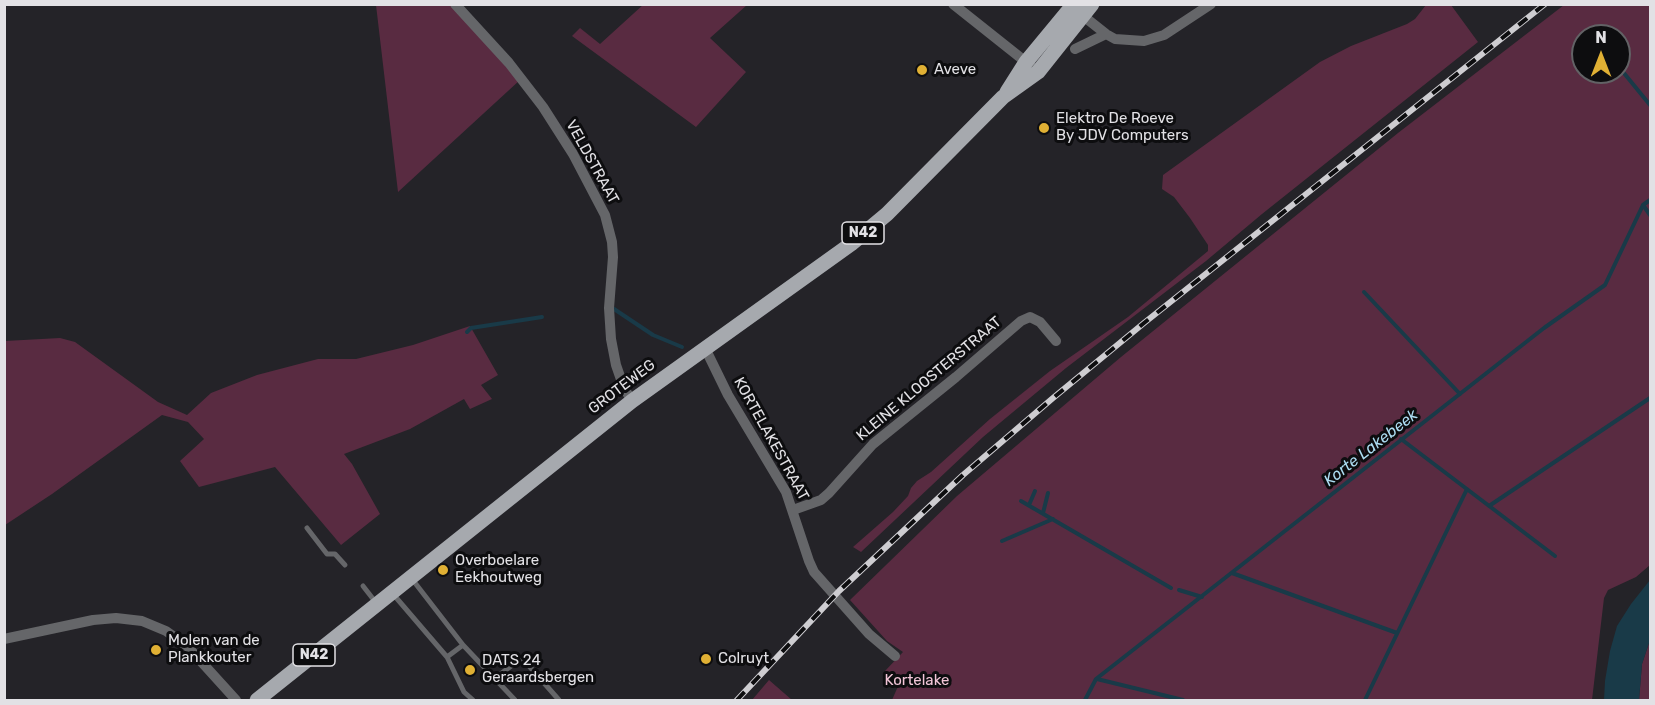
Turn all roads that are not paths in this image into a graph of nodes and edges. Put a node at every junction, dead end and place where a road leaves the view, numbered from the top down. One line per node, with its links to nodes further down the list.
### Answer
1 (455, 4): 10 (street, VELDSTRAAT)
2 (952, 4): 7 (street)
3 (1211, 4): 5 (street)
4 (1081, 8): 5 (street); 7 (main road, GROTEWEG / N42)
5 (1106, 34): 6 (street)
6 (1075, 49)
7 (1032, 67): 9 (main road, GROTEWEG / N42)
8 (1056, 341): 11 (street, KLEINE KLOOSTERSTRAAT)
9 (705, 348): 10 (main road, GROTEWEG / N42); 11 (street, KORTELAKESTRAAT)
10 (632, 401): 14 (main road, GROTEWEG / N42)
11 (793, 510): 20 (street, KORTELAKESTRAAT)
12 (307, 528): 13 (lane)
13 (345, 565)
14 (411, 578): 16 (main road, GROTEWEG / N42); 19 (lane)
15 (363, 586): 17 (lane)
16 (392, 592): 17 (main road, GROTEWEG / N42); 21 (lane)
17 (377, 604): 24 (main road, GROTEWEG / N42)
18 (4, 639): 23 (street)
19 (463, 645): 21 (lane); 22 (lane)
20 (894, 656)
21 (447, 657): 25 (lane)
22 (495, 678): 26 (lane); 27 (lane)
23 (236, 700)
24 (257, 700)
25 (472, 700)
26 (515, 700)
27 (559, 700)

